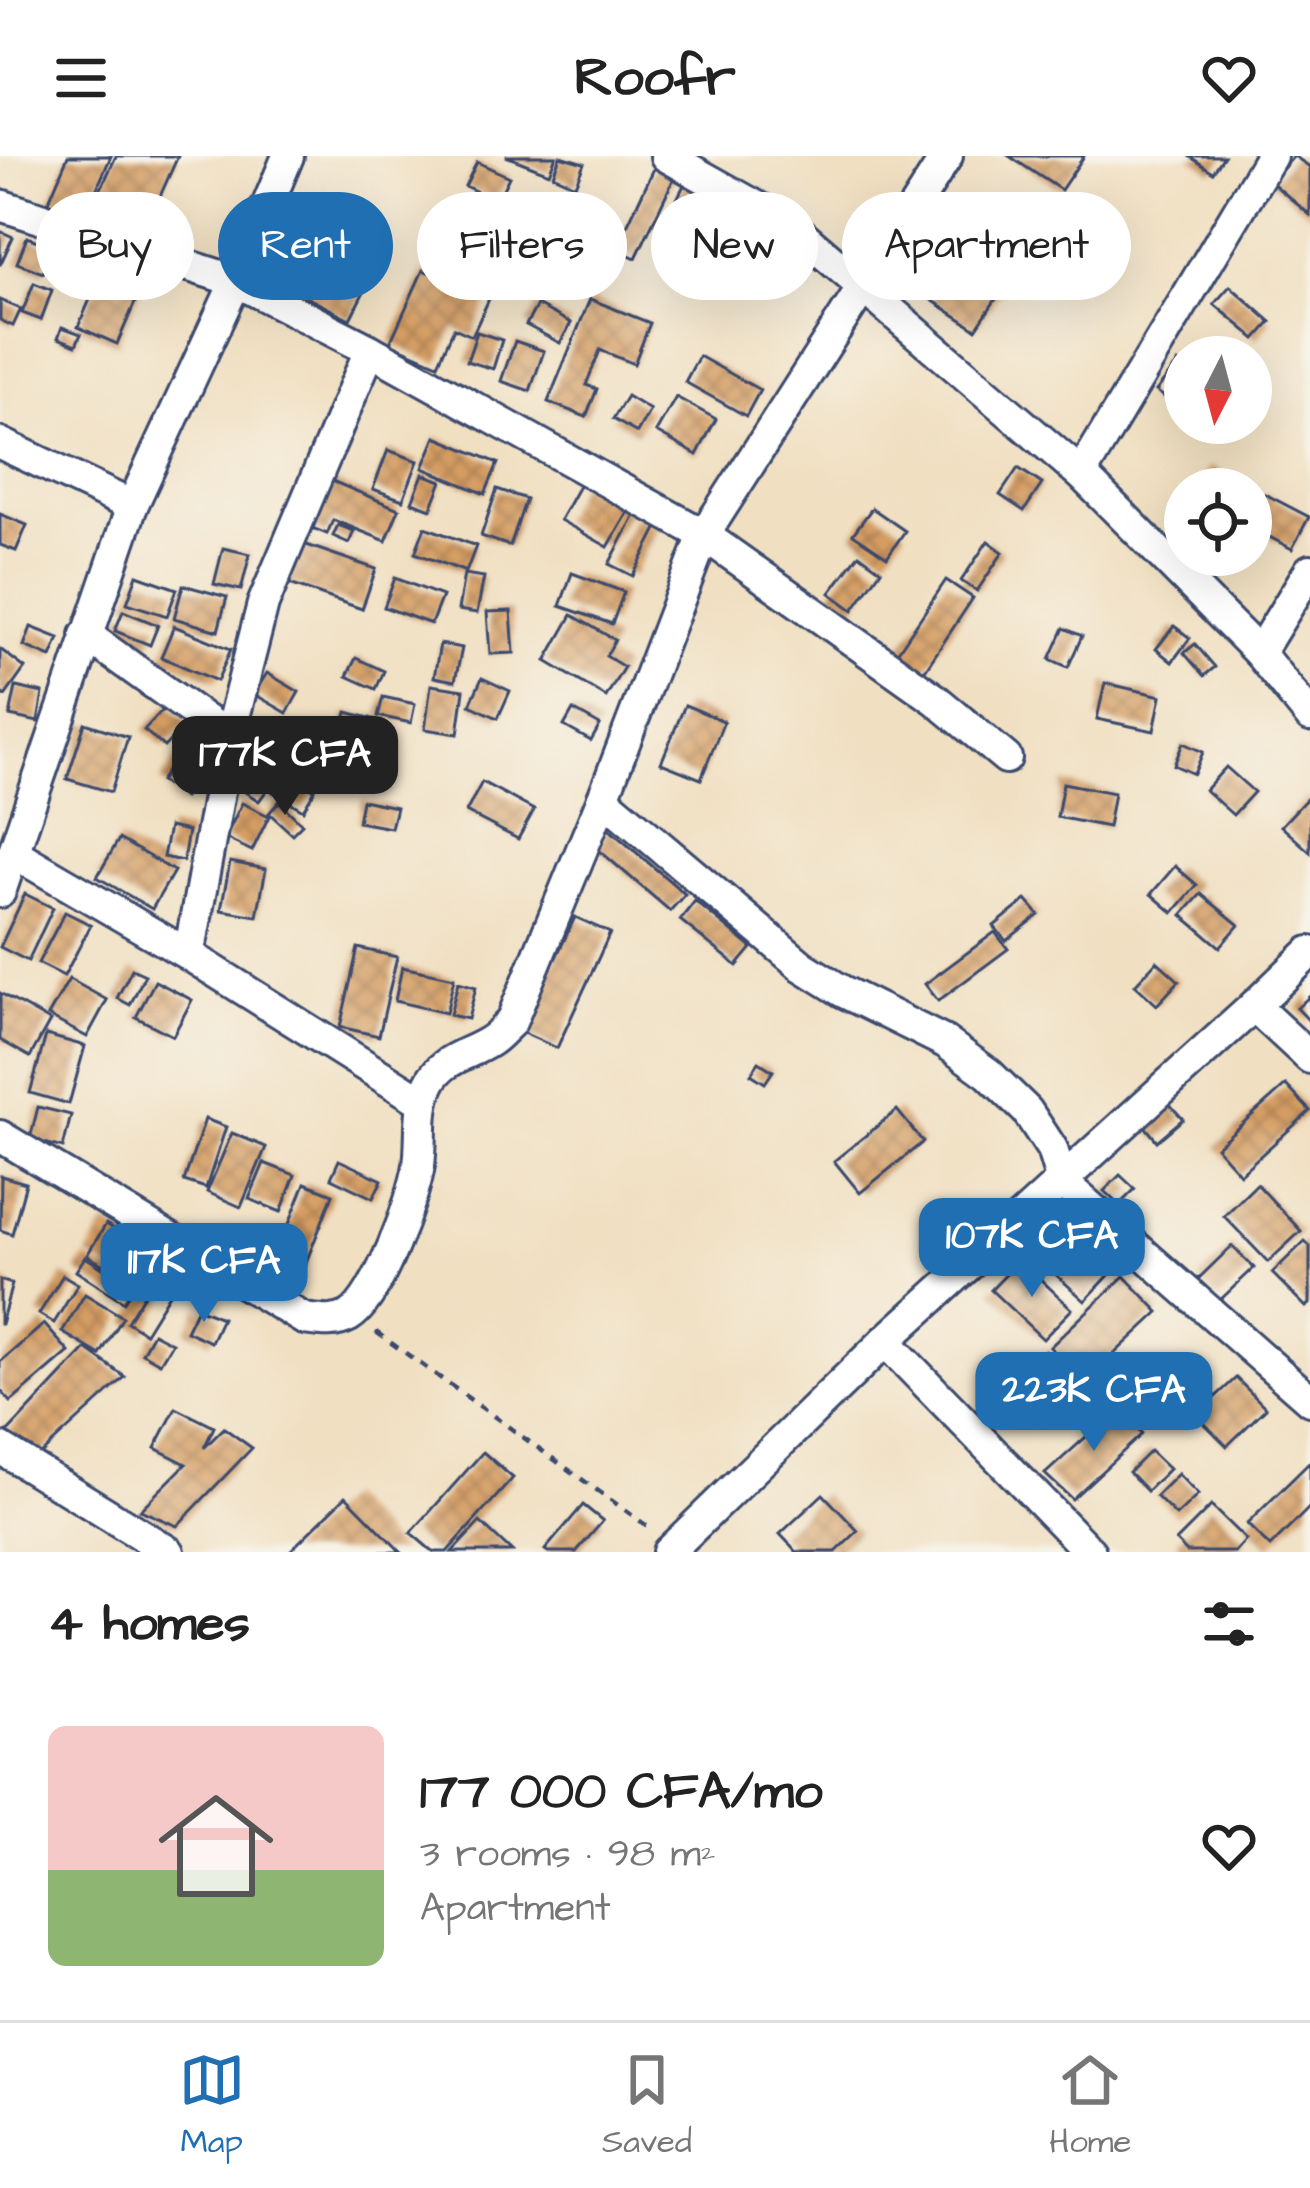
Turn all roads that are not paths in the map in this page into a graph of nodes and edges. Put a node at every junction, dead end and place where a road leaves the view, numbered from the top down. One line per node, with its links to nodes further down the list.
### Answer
1 (288, 156): 5 (street)
2 (666, 156): 8 (street)
3 (947, 156): 6 (street)
4 (1271, 156): 16 (street)
5 (273, 192)
6 (924, 192)
7 (0, 205): 9 (street)
8 (842, 270)
9 (218, 275)
10 (227, 300): 17 (street)
11 (273, 300): 14 (street)
12 (854, 300): 18 (street)
13 (876, 300): 16 (street)
14 (370, 350): 18 (street); 23 (street)
15 (0, 442): 17 (street)
16 (1081, 474): 21 (street)
17 (132, 506): 20 (street)
18 (704, 535): 24 (street); 25 (street)
19 (1310, 570): 21 (street)
20 (86, 635): 23 (street); 26 (street)
21 (1259, 653): 22 (street)
22 (1310, 716)
23 (229, 737): 29 (street)
24 (1006, 758)
25 (603, 798): 32 (street); 34 (street)
26 (14, 854): 27 (street); 29 (street)
27 (0, 892)
28 (1310, 952): 30 (street)
29 (189, 955): 32 (street)
30 (1254, 1006): 31 (street); 34 (street)
31 (1310, 1058)
32 (423, 1102): 33 (street)
33 (0, 1136)
34 (1062, 1182): 35 (street); 36 (street)
35 (886, 1341): 38 (street); 40 (street)
36 (1310, 1400)
37 (0, 1448): 39 (street)
38 (672, 1549)
39 (169, 1552)
40 (1090, 1552)

